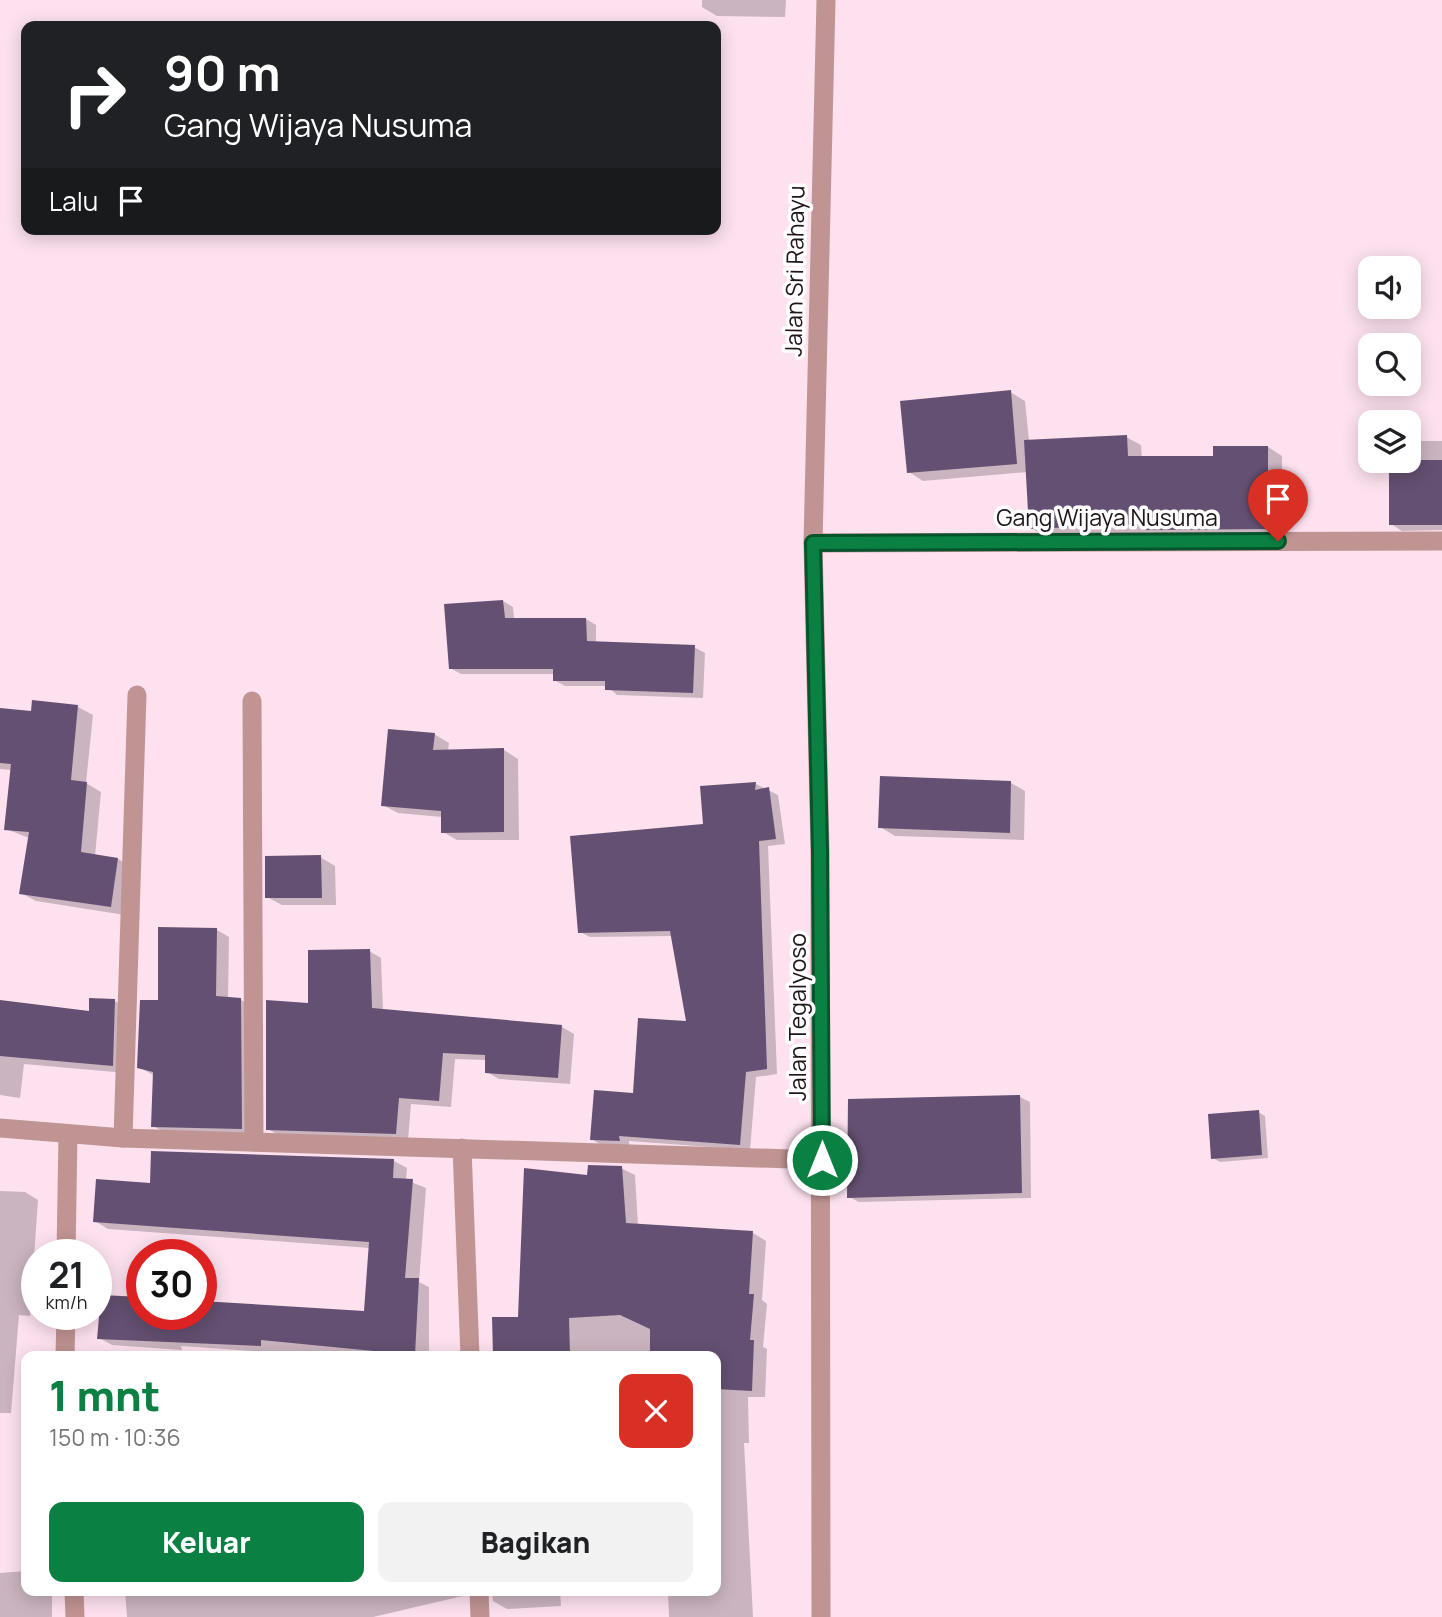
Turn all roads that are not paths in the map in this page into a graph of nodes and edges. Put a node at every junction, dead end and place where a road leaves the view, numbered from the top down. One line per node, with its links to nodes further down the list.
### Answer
1 (825, 0): 3 (street, Jalan Sri Rahayu)
2 (1442, 541): 3 (street, Gang Wijaya Nusuma)
3 (813, 543): 11 (street, Jalan Tegalyoso)
4 (137, 695): 8 (street)
5 (252, 701): 9 (street)
6 (0, 1128): 7 (street)
7 (68, 1134): 8 (street); 12 (street)
8 (123, 1138): 9 (street)
9 (254, 1142): 10 (street)
10 (462, 1148): 11 (street); 15 (street)
11 (822, 1160): 20 (street, Jalan Tegalyoso)
12 (66, 1239)
13 (66, 1330): 14 (street)
14 (65, 1351)
15 (470, 1351)
16 (74, 1596): 18 (street)
17 (479, 1596): 19 (street)
18 (75, 1617)
19 (480, 1617)
20 (821, 1617)

